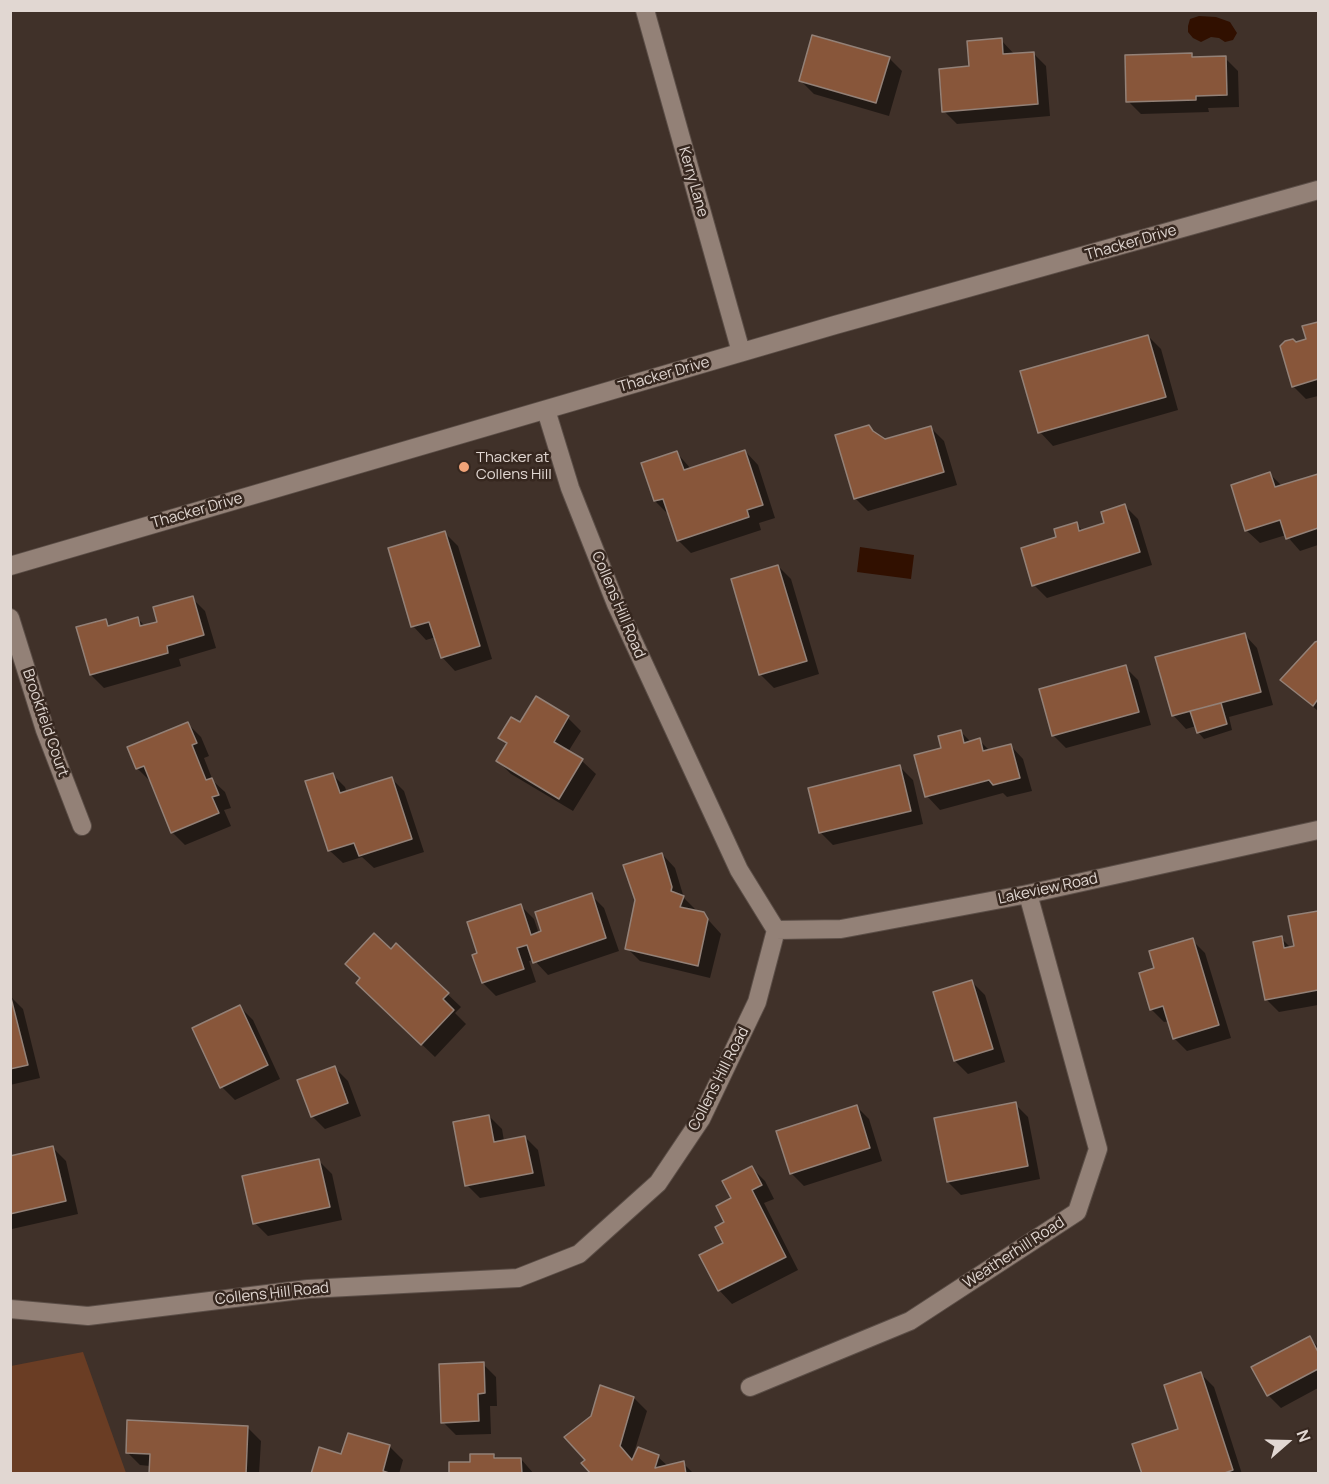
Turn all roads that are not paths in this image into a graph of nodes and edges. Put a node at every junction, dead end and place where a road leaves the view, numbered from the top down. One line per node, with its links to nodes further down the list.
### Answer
1 (645, 10): 3 (street, Kerry Lane)
2 (1318, 190): 3 (street, Thacker Drive)
3 (741, 352): 4 (street, Thacker Drive)
4 (546, 410): 5 (street, Thacker Drive); 10 (street, Collens Hill Road)
5 (10, 566)
6 (10, 618): 7 (street, Brookfield Court)
7 (81, 826)
8 (1318, 830): 9 (street, Lakeview Road)
9 (1028, 894): 10 (street, Lakeview Road); 12 (street, Weatherhill Road)
10 (776, 930): 11 (street, Collens Hill Road)
11 (10, 1309)
12 (750, 1387)

